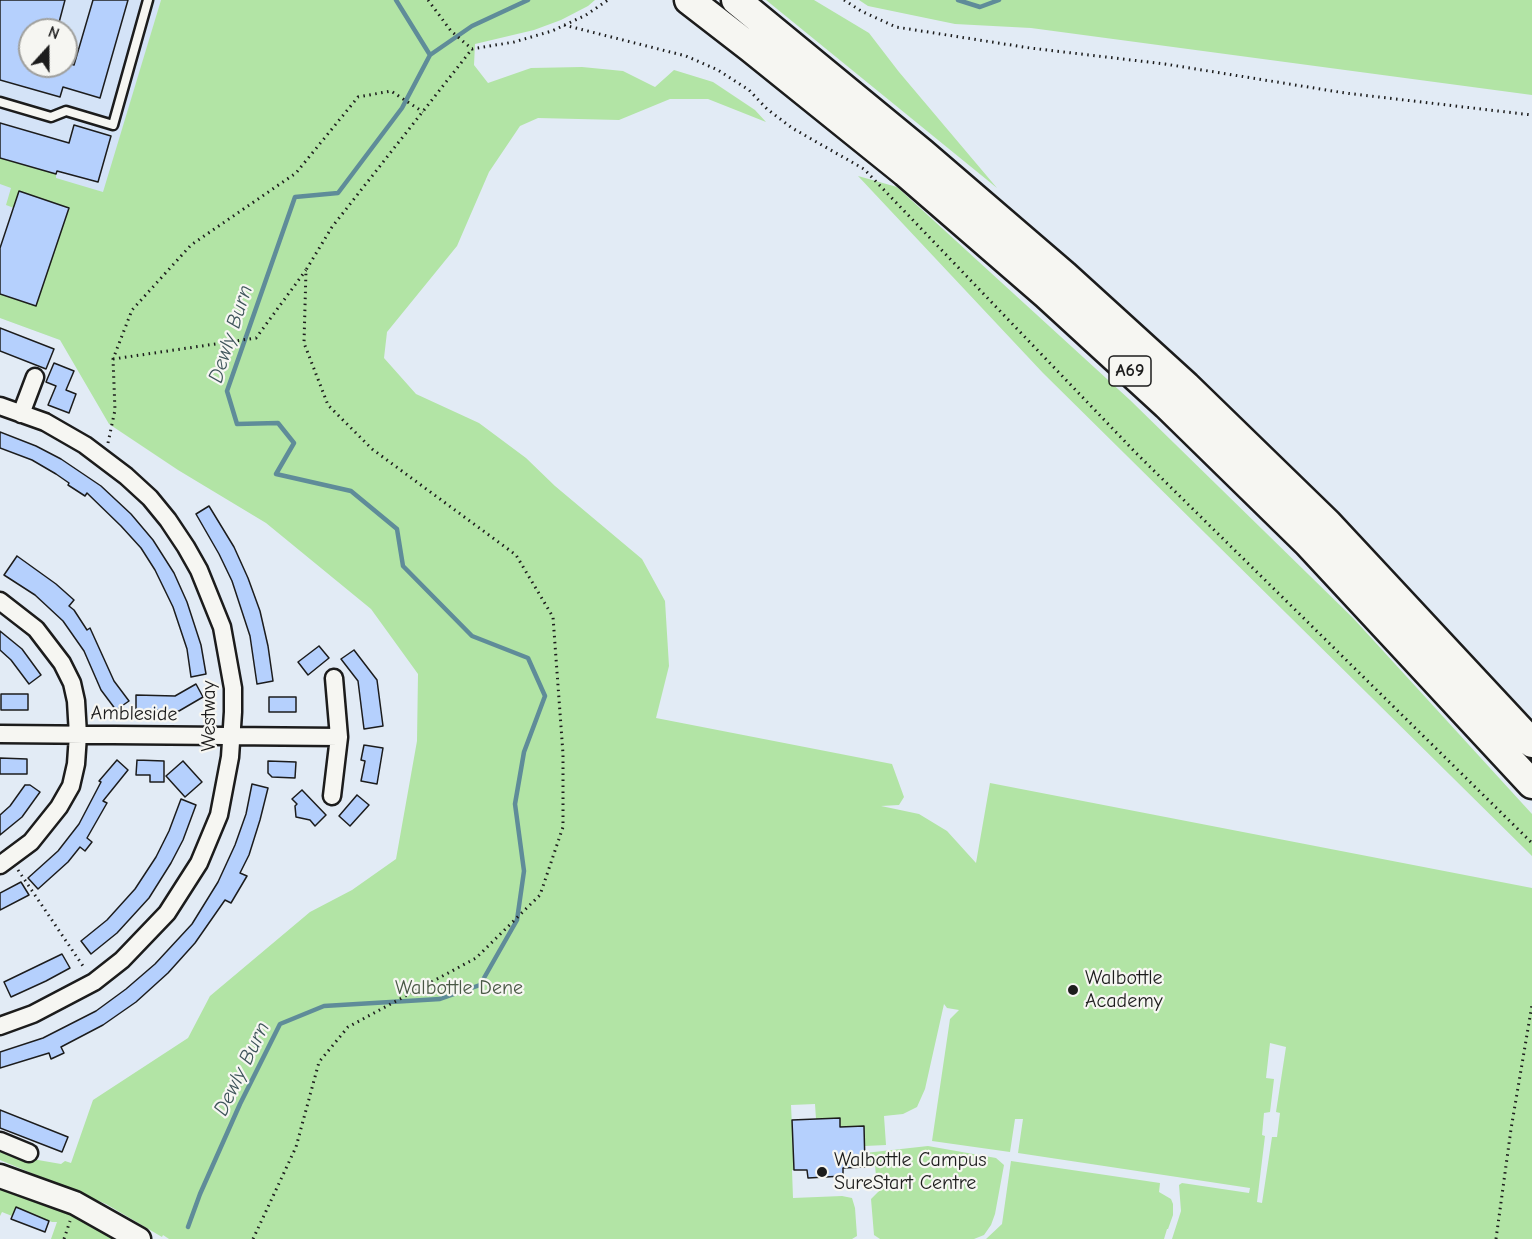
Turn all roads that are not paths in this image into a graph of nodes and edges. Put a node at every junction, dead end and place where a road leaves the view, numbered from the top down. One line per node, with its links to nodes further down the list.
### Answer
1 (148, 0): 4 (lane)
2 (689, 0): 15 (highway, A69)
3 (736, 0): 14 (highway, A69)
4 (0, 102)
5 (35, 377): 7 (street)
6 (0, 406): 7 (street, Westway)
7 (21, 414): 12 (street, Westway)
8 (0, 602): 11 (street)
9 (334, 678): 13 (street)
10 (0, 734): 11 (street, Ambleside)
11 (78, 735): 12 (street, Ambleside); 17 (street)
12 (232, 736): 13 (street, Ambleside); 18 (street, Westway)
13 (339, 737): 16 (street)
14 (1532, 743)
15 (1532, 784)
16 (332, 796)
17 (5, 862)
18 (0, 1026)
19 (0, 1141): 20 (street)
20 (29, 1153)
21 (0, 1176): 22 (main road)
22 (139, 1239)

